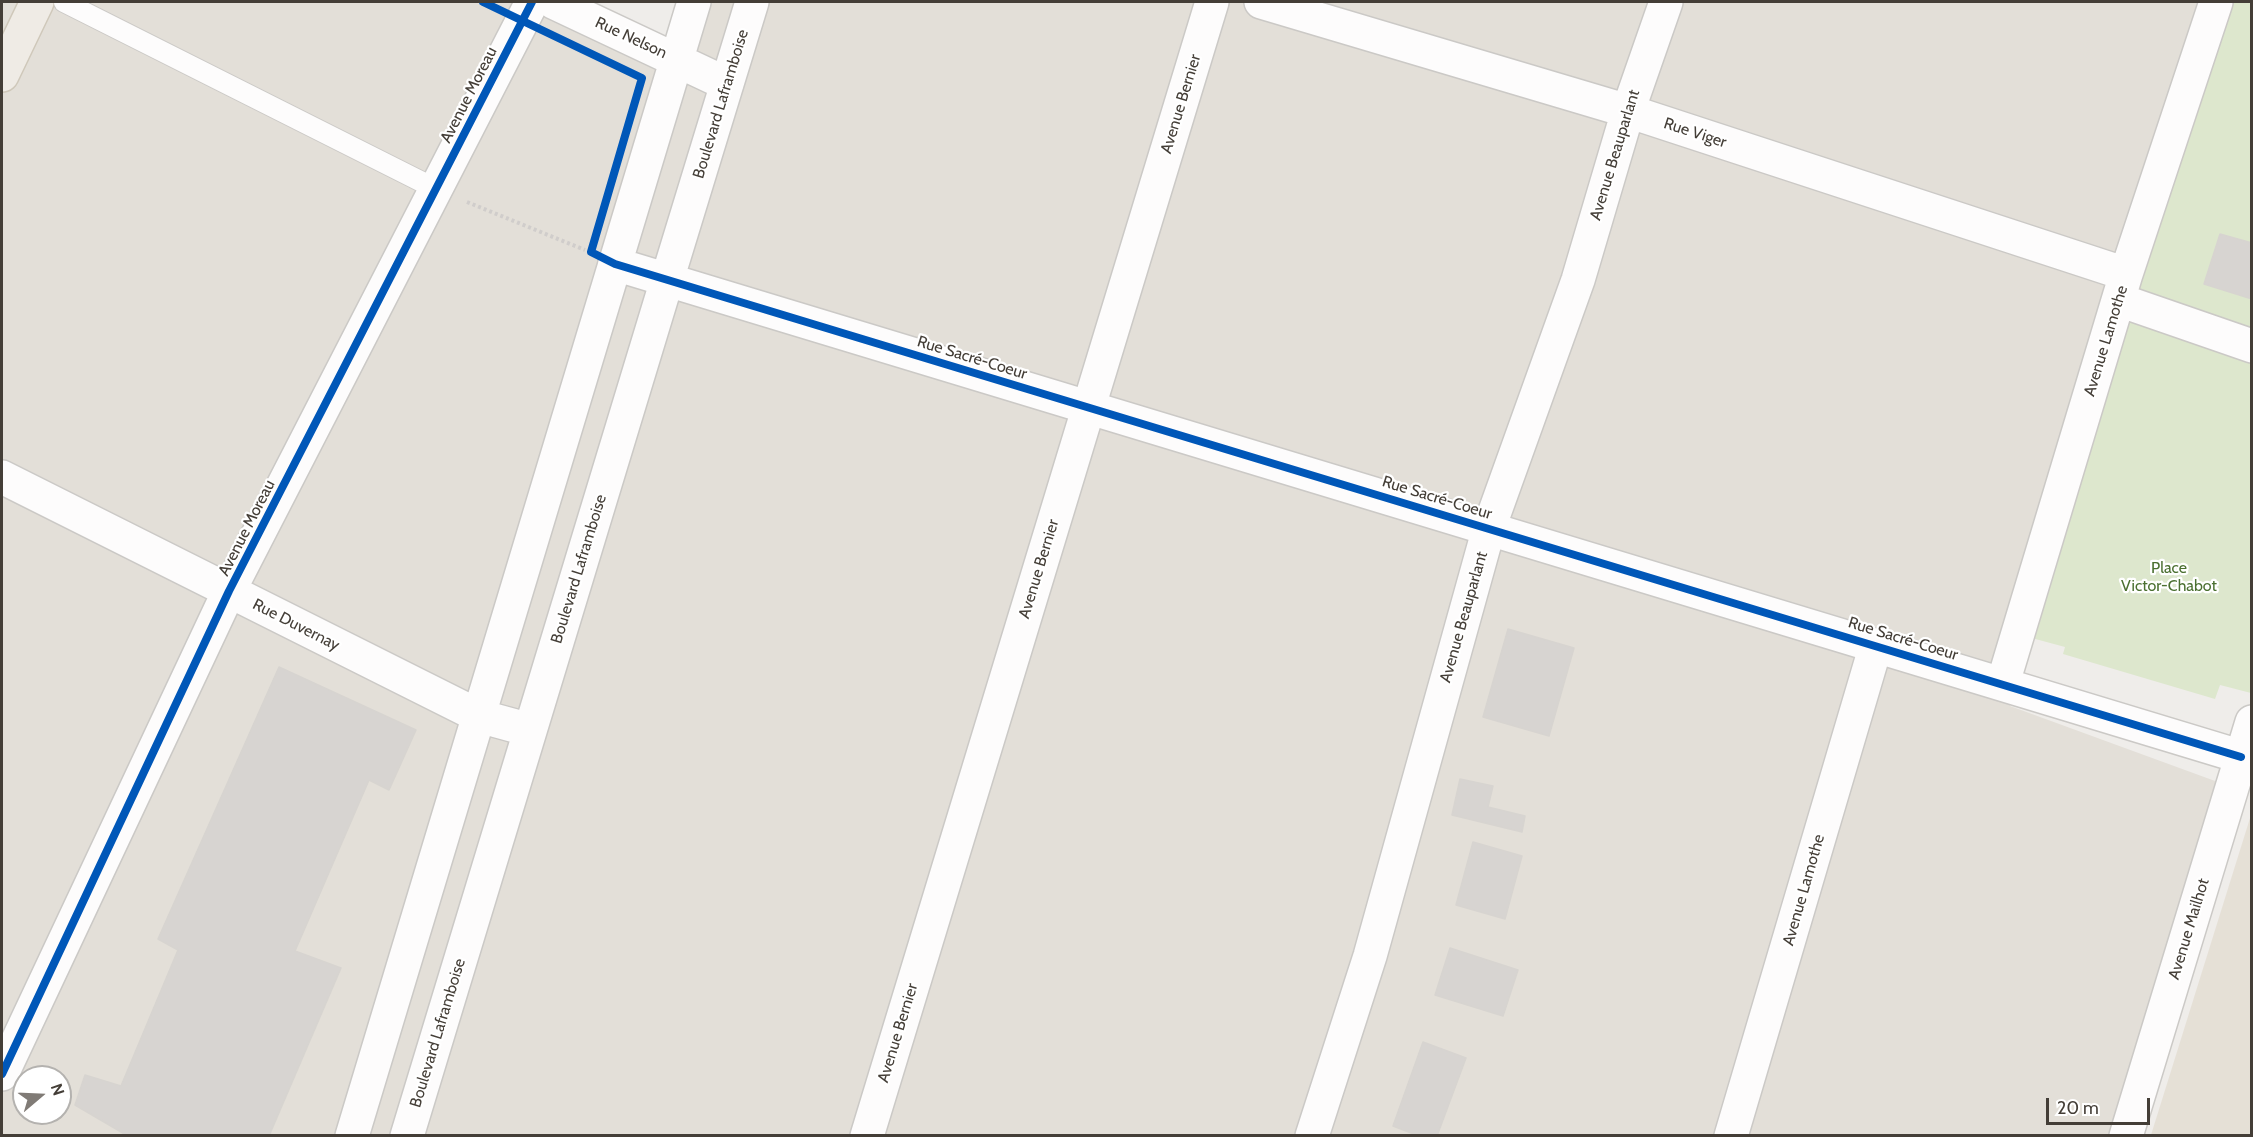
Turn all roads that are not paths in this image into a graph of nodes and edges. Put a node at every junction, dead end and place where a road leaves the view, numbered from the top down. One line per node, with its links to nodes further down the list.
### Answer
1 (37, 2): 12 (main road)
2 (64, 2): 15 (lane)
3 (532, 2): 15 (street, Avenue Moreau)
4 (553, 2): 11 (street, Rue Nelson)
5 (694, 2): 11 (street)
6 (752, 2): 13 (street, Boulevard Laframboise)
7 (1212, 2): 20 (street, Avenue Bernier)
8 (1261, 2): 14 (street, Rue Viger)
9 (1666, 2): 14 (street, Avenue Beauparlant)
10 (2216, 2): 18 (street, Avenue Lamothe)
11 (677, 60): 13 (street, Rue Nelson); 16 (street)
12 (2, 75)
13 (727, 84): 17 (street, Boulevard Laframboise)
14 (1628, 111): 18 (street, Rue Viger); 22 (street, Avenue Beauparlant)
15 (436, 189): 23 (street, Avenue Moreau)
16 (600, 253): 17 (street, Rue Sacré-Coeur); 26 (street)
17 (667, 280): 20 (street, Rue Sacré-Coeur); 28 (street, Boulevard Laframboise)
18 (2123, 287): 19 (street); 25 (street, Avenue Lamothe)
19 (2252, 346)
20 (1089, 407): 22 (street, Rue Sacré-Coeur); 33 (street, Avenue Bernier)
21 (2, 477): 23 (street, Rue Duvernay)
22 (1489, 528): 24 (street, Rue Sacré-Coeur); 34 (street, Avenue Beauparlant)
23 (229, 591): 26 (street, Rue Duvernay); 30 (street, Avenue Moreau)
24 (1876, 645): 25 (street, Rue Sacré-Coeur); 35 (street, Avenue Lamothe)
25 (2003, 683): 29 (street, Rue Sacré-Coeur)
26 (479, 716): 28 (street, Rue Duvernay); 31 (street)
27 (2252, 722): 29 (street, Avenue Mailhot)
28 (530, 730): 32 (street, Boulevard Laframboise)
29 (2246, 758): 36 (street, Avenue Mailhot)
30 (2, 1074)
31 (352, 1136)
32 (407, 1136)
33 (867, 1136)
34 (1312, 1136)
35 (1731, 1136)
36 (2126, 1136)

